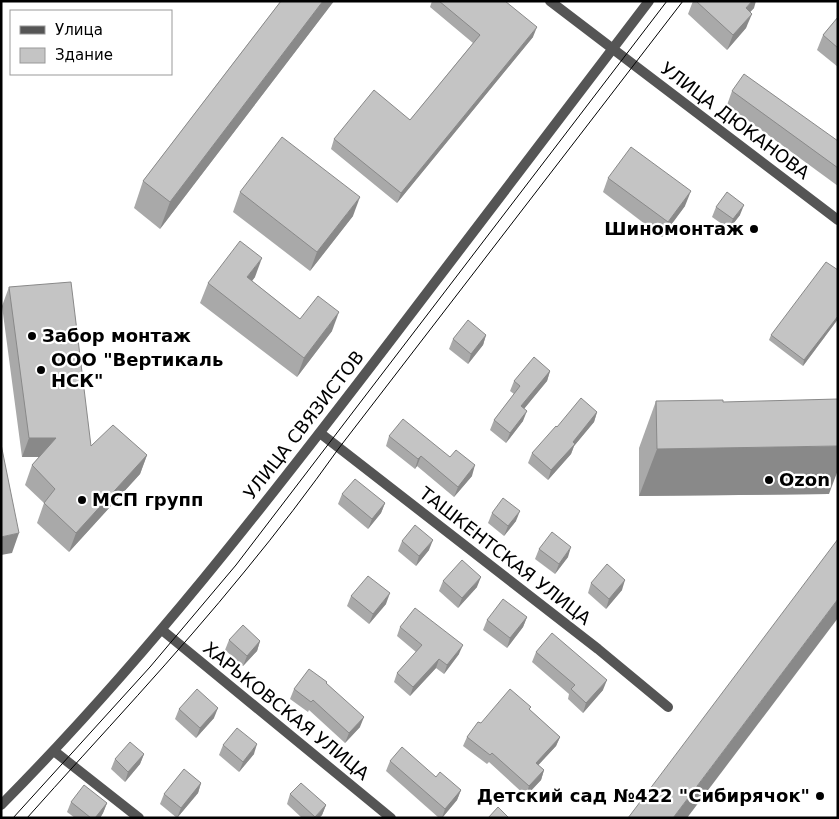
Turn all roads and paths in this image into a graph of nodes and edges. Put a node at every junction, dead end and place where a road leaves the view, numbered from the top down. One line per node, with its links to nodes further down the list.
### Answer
1 (550, 1): 3 (street, УЛИЦА ДЮКАНОВА)
2 (649, 1): 3 (street, УЛИЦА СВЯЗИСТОВ)
3 (613, 49): 4 (street, УЛИЦА ДЮКАНОВА); 5 (street, УЛИЦА СВЯЗИСТОВ)
4 (838, 220)
5 (320, 433): 6 (street, УЛИЦА СВЯЗИСТОВ); 7 (street, ТАШКЕНТСКАЯ УЛИЦА)
6 (162, 630): 8 (street, УЛИЦА СВЯЗИСТОВ); 11 (street, ХАРЬКОВСКАЯ УЛИЦА)
7 (668, 707)
8 (54, 751): 9 (street, УЛИЦА СВЯЗИСТОВ); 10 (street)
9 (1, 805)
10 (139, 818)
11 (390, 818)

